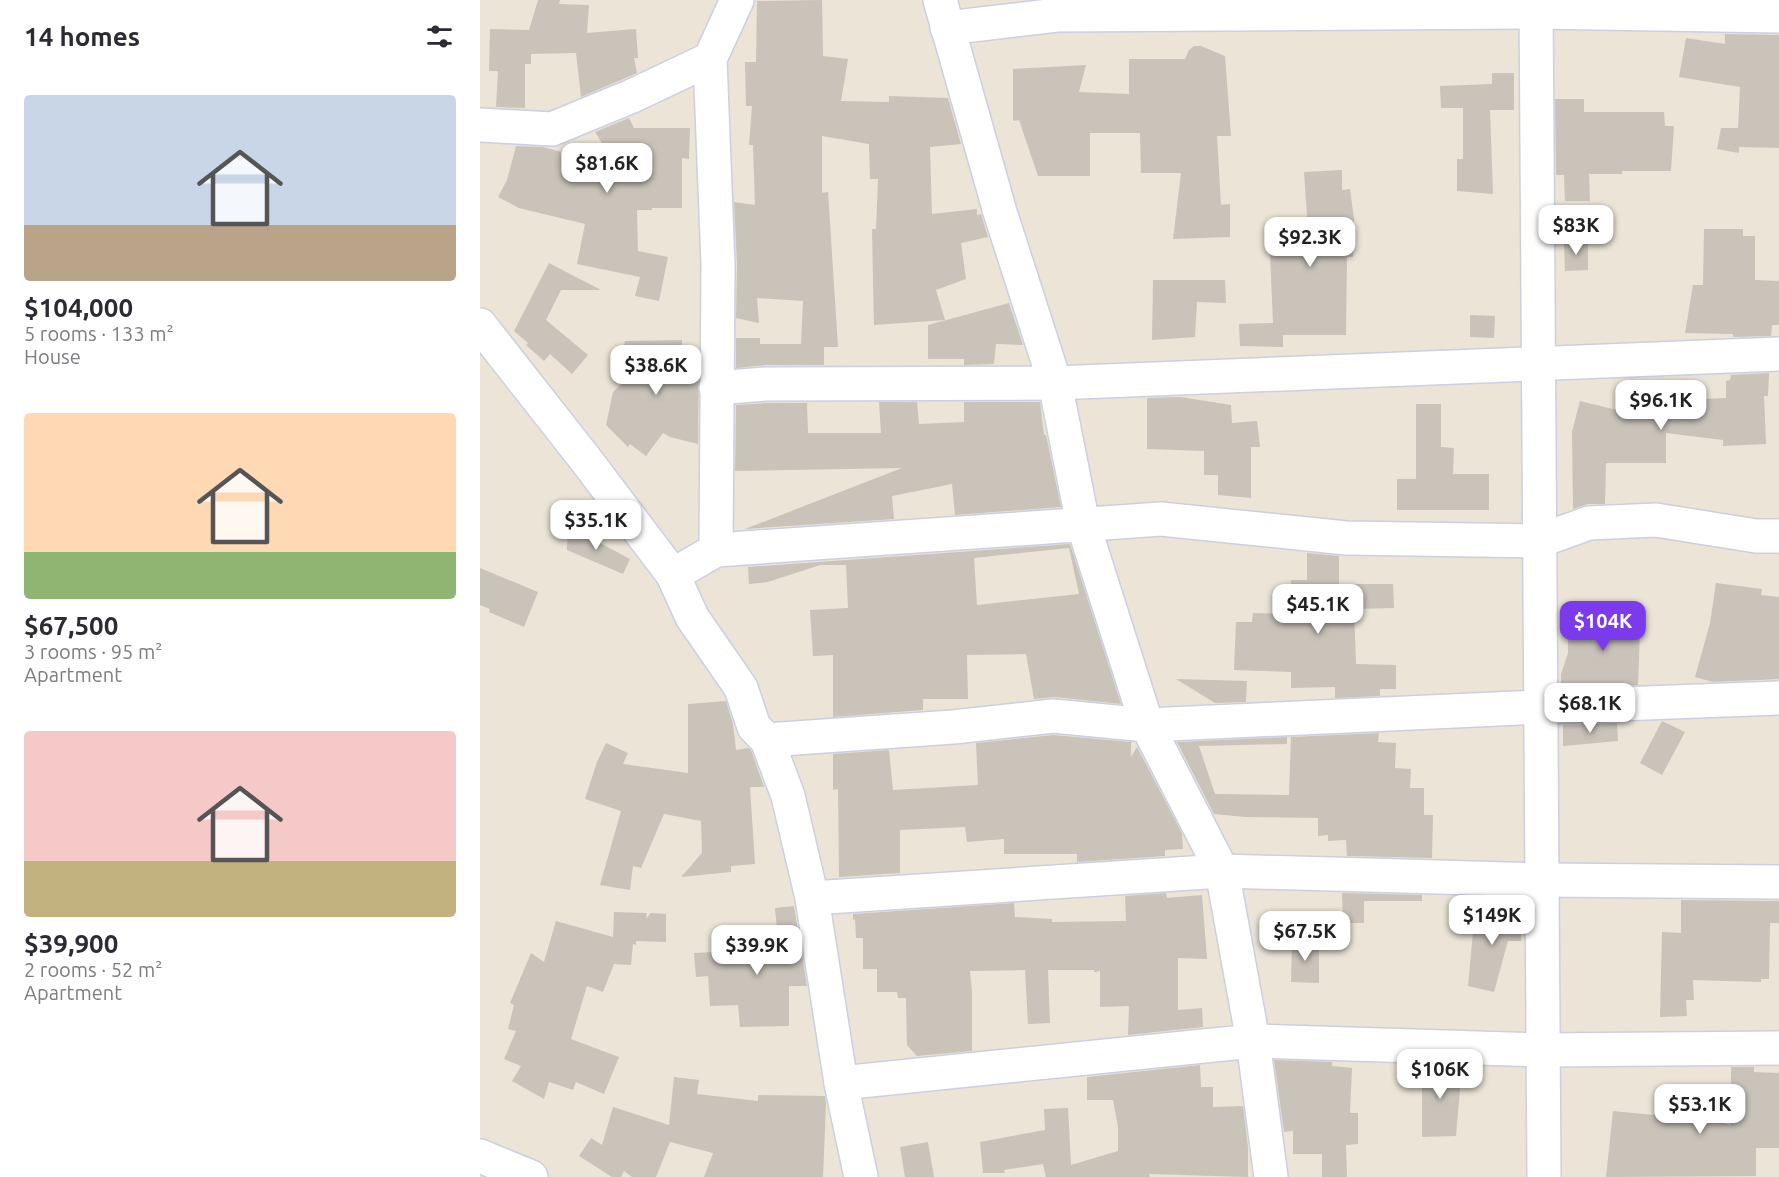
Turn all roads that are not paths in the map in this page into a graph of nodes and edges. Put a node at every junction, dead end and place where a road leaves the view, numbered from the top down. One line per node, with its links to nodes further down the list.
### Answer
1 (737, 0): 6 (street)
2 (1536, 6): 3 (street); 5 (street); 10 (street)
3 (1059, 7): 4 (street)
4 (943, 14): 11 (street)
5 (1779, 15)
6 (710, 59): 7 (street); 12 (street)
7 (480, 125)
8 (480, 325): 17 (street)
9 (1779, 354): 10 (street)
10 (1539, 363): 11 (street); 15 (street)
11 (1055, 383): 12 (street); 13 (street)
12 (716, 388): 16 (street)
13 (1083, 524): 15 (street); 16 (street); 20 (street)
14 (1779, 536): 15 (street)
15 (1539, 541): 19 (street)
16 (716, 549): 17 (street)
17 (673, 575): 21 (street)
18 (1779, 698): 19 (street)
19 (1540, 707): 20 (street); 23 (street)
20 (1147, 725): 21 (street); 22 (street)
21 (767, 740): 25 (street)
22 (1222, 871): 23 (street); 25 (street); 26 (street)
23 (1542, 880): 24 (street); 28 (street)
24 (1779, 882)
25 (812, 898): 29 (street)
26 (1253, 1041): 28 (street); 29 (street); 33 (street)
27 (1779, 1048): 28 (street)
28 (1543, 1050): 34 (street)
29 (841, 1083): 32 (street)
30 (480, 1156): 31 (street)
31 (531, 1177)
32 (861, 1177)
33 (1271, 1177)
34 (1544, 1177)

